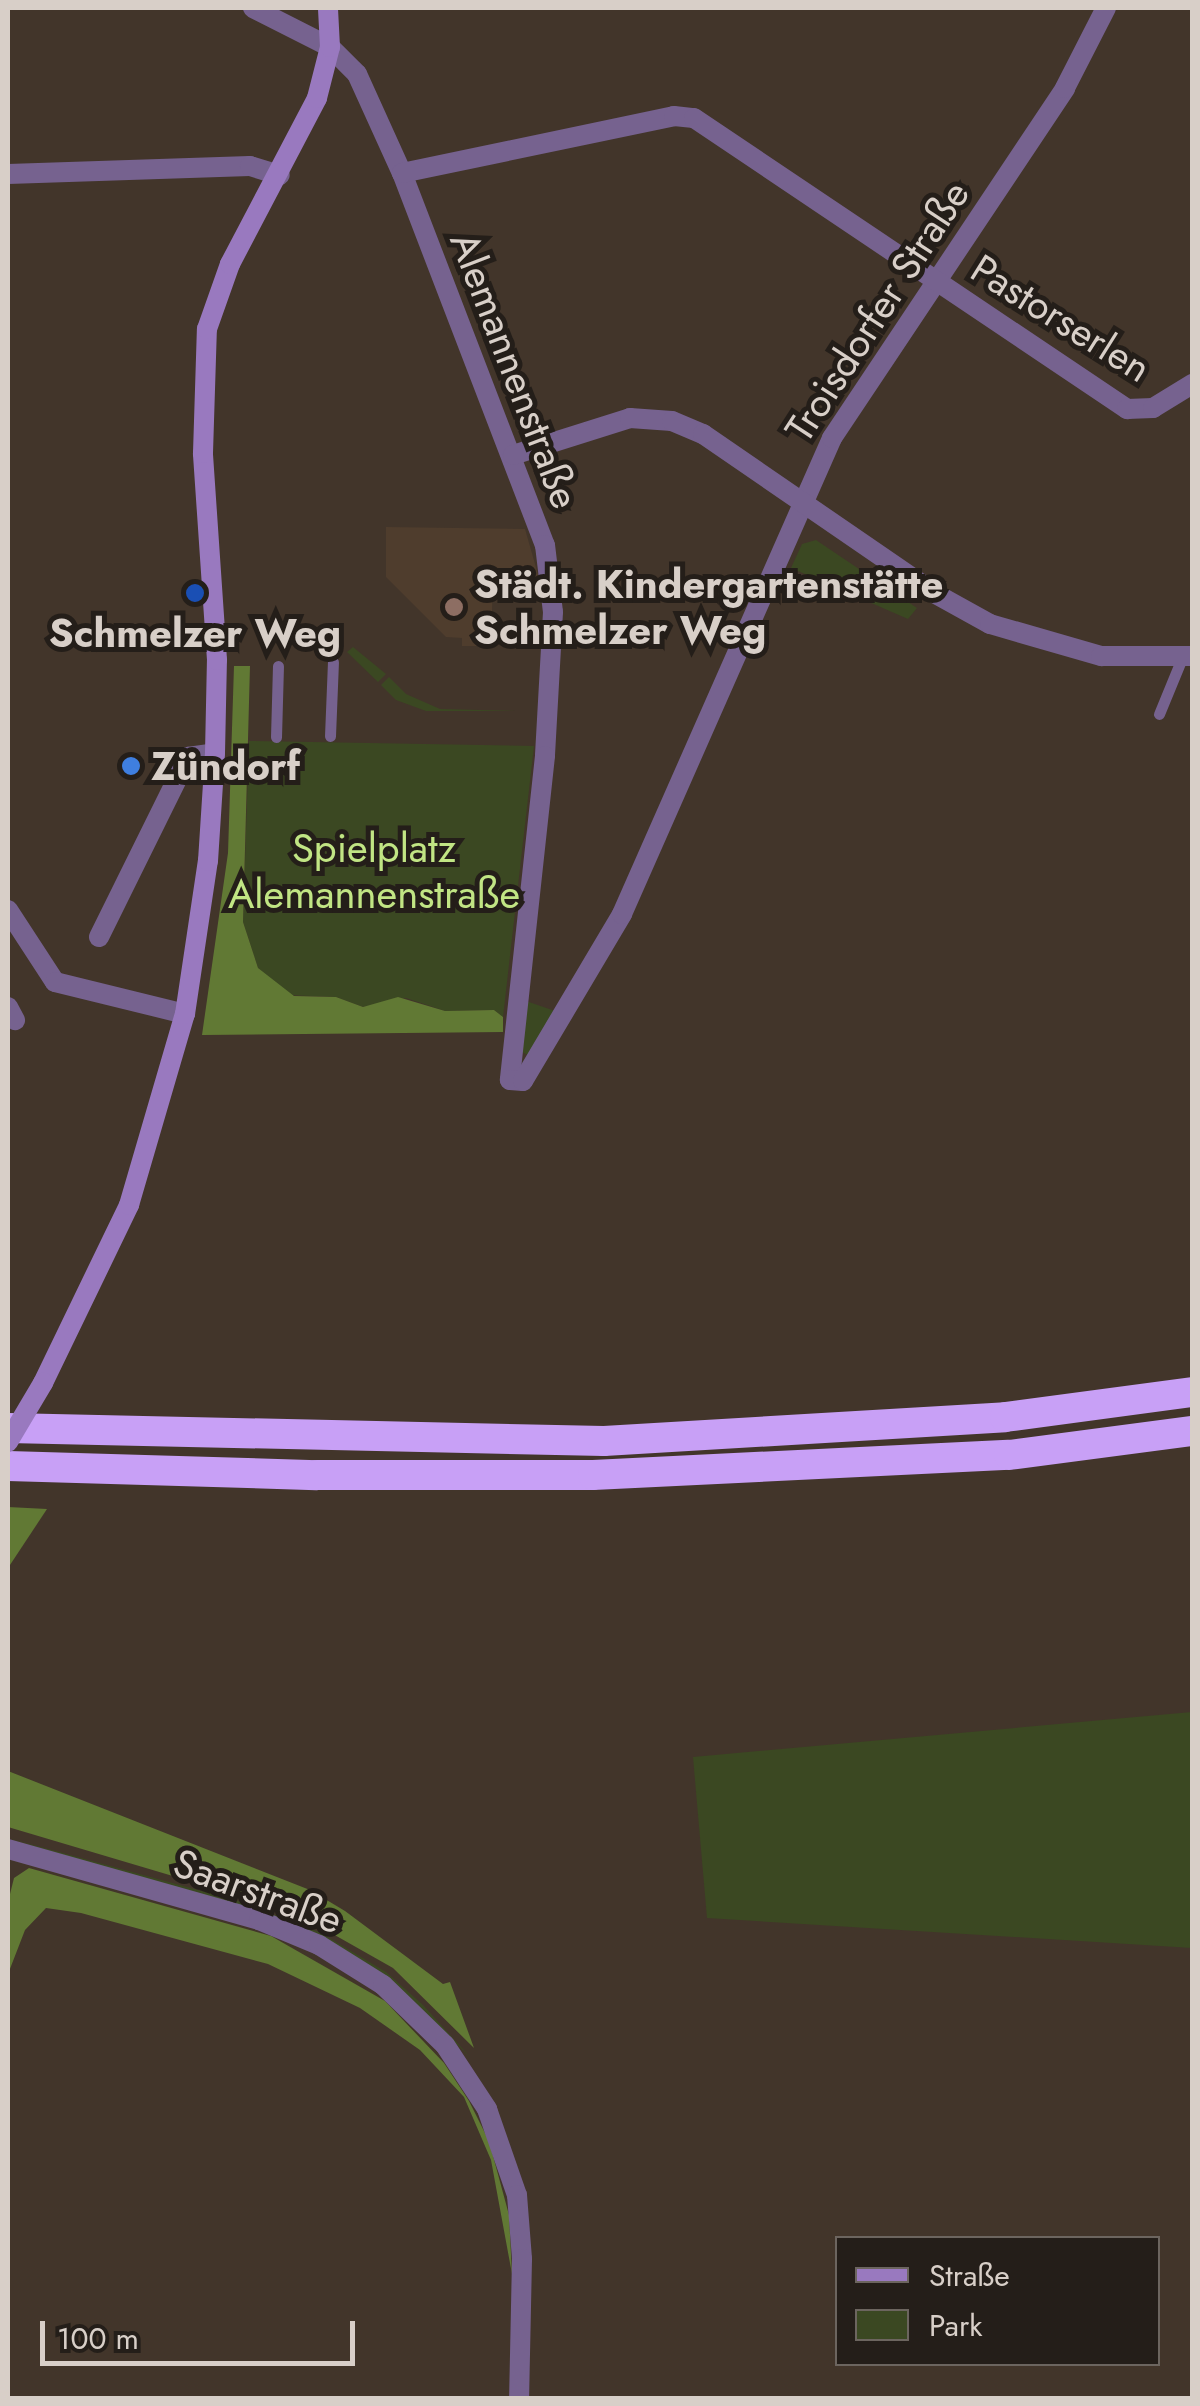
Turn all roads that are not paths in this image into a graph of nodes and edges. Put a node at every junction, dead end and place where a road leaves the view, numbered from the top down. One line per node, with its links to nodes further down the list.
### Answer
1 (253, 8): 4 (street)
2 (328, 8): 4 (street)
3 (1106, 8): 8 (street, Troisdorfer Straße)
4 (330, 47): 5 (street, Alemannenstraße); 7 (street)
5 (402, 173): 8 (street, Pastorserlen); 10 (street, Alemannenstraße)
6 (8, 174): 7 (street)
7 (280, 176): 18 (street)
8 (934, 279): 9 (street, Pastorserlen); 11 (street, Troisdorfer Straße)
9 (1192, 384)
10 (513, 455): 11 (street); 22 (street, Alemannenstraße)
11 (802, 503): 12 (street); 22 (street, Troisdorfer Straße)
12 (1187, 656): 15 (lane)
13 (333, 662): 16 (lane)
14 (278, 666): 17 (lane)
15 (1158, 714)
16 (330, 736)
17 (276, 737)
18 (215, 753): 20 (street); 21 (street)
19 (8, 910): 21 (street)
20 (100, 937)
21 (185, 1014): 26 (street, bridge)
22 (510, 1080)
23 (1192, 1392): 24 (highway)
24 (8, 1428)
25 (1192, 1431): 27 (highway)
26 (8, 1442)
27 (8, 1466)
28 (8, 1849): 29 (street, Saarstraße)
29 (519, 2398)

